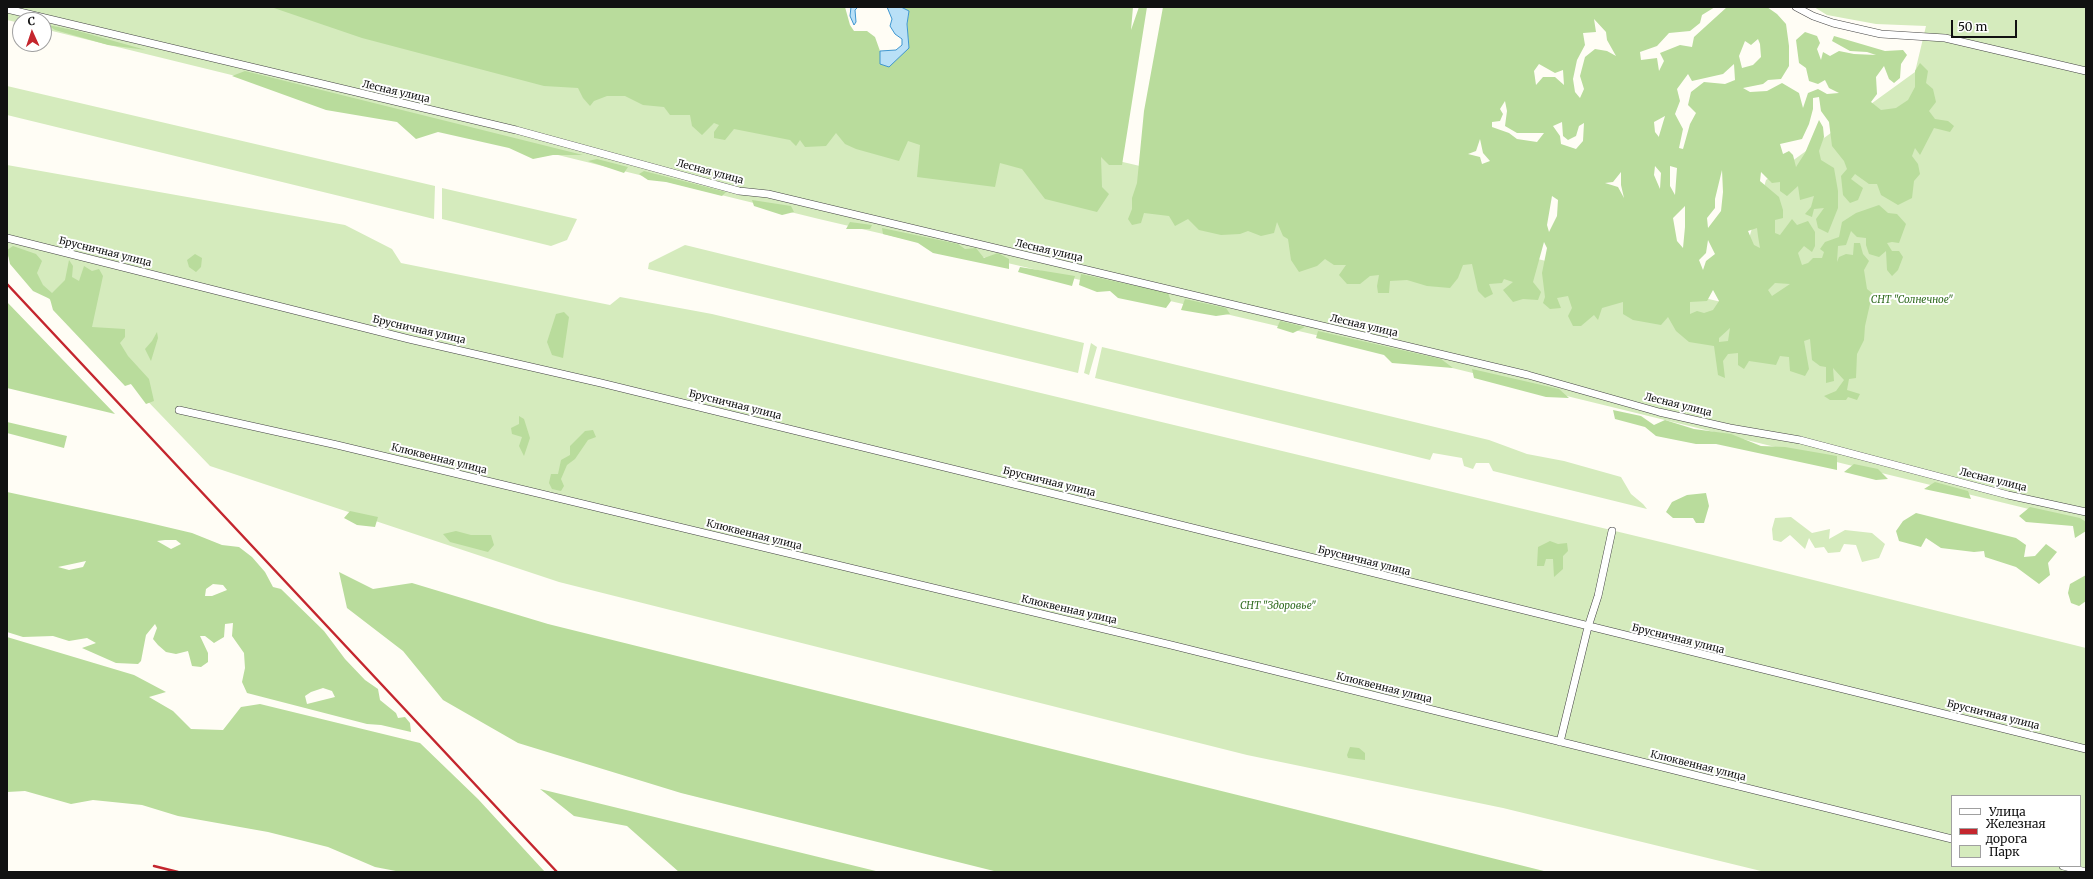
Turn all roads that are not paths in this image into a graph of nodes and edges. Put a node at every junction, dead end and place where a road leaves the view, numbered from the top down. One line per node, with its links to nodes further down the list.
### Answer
1 (1796, 7): 3 (street)
2 (7, 9): 6 (street, Лесная улица)
3 (2086, 71)
4 (7, 238): 8 (street, Брусничная улица)
5 (179, 410): 9 (street, Клюквенная улица)
6 (2086, 512)
7 (1612, 531): 8 (street)
8 (1588, 627): 9 (street); 10 (street, Брусничная улица)
9 (1560, 742): 11 (street, Клюквенная улица)
10 (2086, 749)
11 (1951, 839)
12 (2067, 867): 13 (street)
13 (2086, 872)

